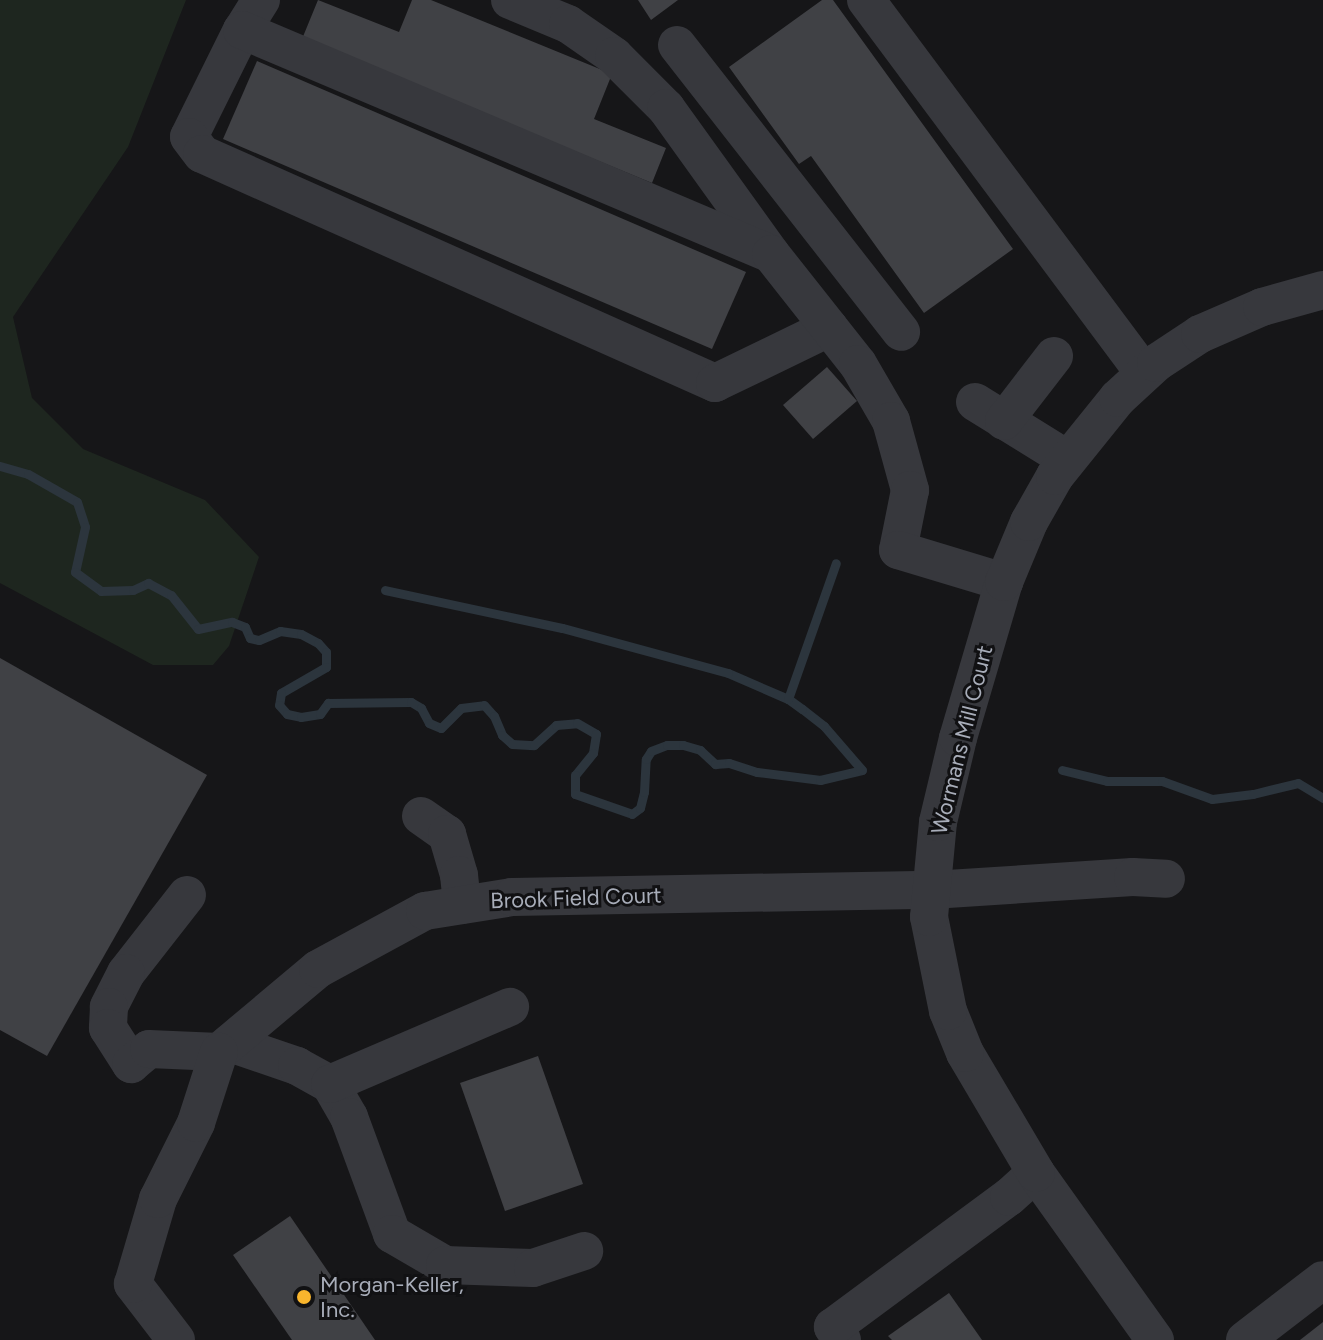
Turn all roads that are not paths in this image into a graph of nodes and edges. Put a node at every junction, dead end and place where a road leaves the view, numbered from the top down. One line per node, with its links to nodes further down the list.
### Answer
1 (510, 0): 5 (street)
2 (866, 0): 10 (street)
3 (252, 15): 5 (street); 7 (street)
4 (677, 45): 8 (street)
5 (771, 254): 7 (street)
6 (1323, 290): 10 (street, Wormans Mill Court)
7 (829, 328): 12 (street)
8 (901, 332)
9 (1054, 356): 11 (street)
10 (1144, 373): 11 (street, Wormans Mill Court)
11 (1067, 459): 12 (street, Wormans Mill Court)
12 (1004, 582): 15 (street, Wormans Mill Court)
13 (421, 816): 17 (street)
14 (1166, 879): 15 (street, Brook Field Court)
15 (932, 890): 17 (street, Brook Field Court); 21 (street, Wormans Mill Court)
16 (187, 895): 19 (street)
17 (462, 905): 19 (street, Brook Field Court)
18 (510, 1007): 20 (street)
19 (225, 1047): 20 (street); 24 (street)
20 (330, 1084): 22 (street)
21 (1036, 1173): 25 (street); 26 (street, Wormans Mill Court)
22 (584, 1251)
23 (1323, 1280): 27 (street)
24 (176, 1340)
25 (842, 1340)
26 (1155, 1340)
27 (1245, 1340)

